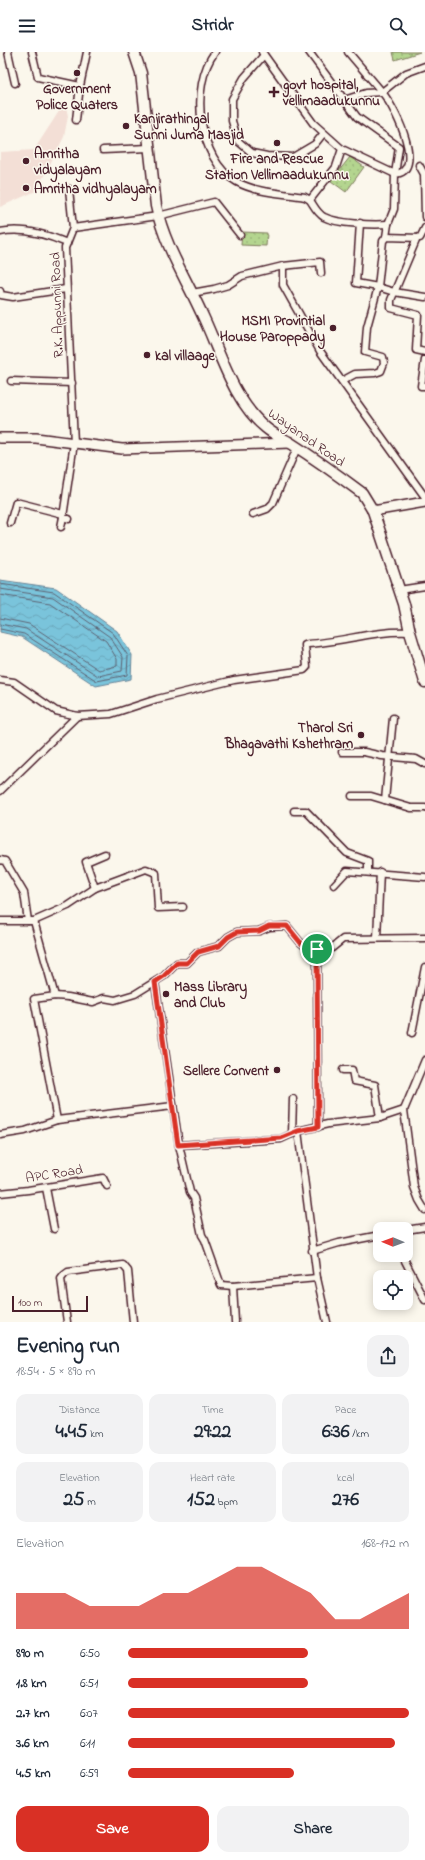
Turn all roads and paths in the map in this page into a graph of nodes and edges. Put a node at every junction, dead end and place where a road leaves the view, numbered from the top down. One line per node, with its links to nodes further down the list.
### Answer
1 (8, 52): 10 (street)
2 (32, 52): 11 (street)
3 (87, 52): 11 (street)
4 (134, 52): 17 (highway, Wayanad Road)
5 (215, 52): 24 (street)
6 (309, 52): 13 (street)
7 (348, 52): 12 (street)
8 (263, 54): 16 (street); 16 (street)
9 (425, 66): 12 (street)
10 (15, 83)
11 (80, 86): 14 (street)
12 (382, 92): 13 (street); 15 (street)
13 (344, 100): 21 (street)
14 (76, 120)
15 (408, 127)
16 (323, 134): 18 (street)
17 (149, 148): 19 (street); 25 (highway, Wayanad Road)
18 (342, 149): 21 (street); 24 (street)
19 (103, 150)
20 (421, 159): 26 (street)
21 (395, 174): 22 (street); 28 (street)
22 (408, 174)
23 (69, 189): 29 (street)
24 (310, 200): 27 (street)
25 (158, 216): 29 (street); 32 (street); 41 (highway, Wayanad Road)
26 (425, 217)
27 (360, 223): 28 (street); 38 (street)
28 (388, 224): 33 (street)
29 (73, 228): 35 (street, R.K. Appunni Road)
30 (425, 228): 34 (street)
31 (0, 232): 35 (street)
32 (240, 235)
33 (386, 237): 34 (street); 38 (street)
34 (417, 238): 40 (street)
35 (67, 243): 39 (street, R.K. Appunni Road)
36 (283, 266): 37 (street); 41 (street); 47 (street)
37 (321, 273)
38 (378, 287): 40 (street); 47 (street)
39 (66, 289): 42 (street); 48 (street, R.K. Appunni Road)
40 (394, 292): 43 (street); 44 (street)
41 (192, 293): 53 (highway, Wayanad Road)
42 (0, 294)
43 (425, 297)
44 (425, 352)
45 (425, 360): 49 (street)
46 (11, 381): 48 (street)
47 (342, 381): 54 (street)
48 (72, 383): 52 (street, R.K. Appunni Road)
49 (423, 386): 50 (street)
50 (425, 394)
51 (0, 438): 52 (main road)
52 (74, 444): 53 (main road); 58 (street, R.K. Appunni Road)
53 (294, 445): 56 (highway, Wayanad Road); 57 (street)
54 (425, 497)
55 (425, 502): 56 (main road)
56 (373, 511): 62 (highway, Wayanad Road)
57 (253, 514)
58 (65, 517): 59 (street); 60 (street, R.K. Appunni Road)
59 (10, 523)
60 (61, 528)
61 (425, 586): 62 (street)
62 (399, 590): 63 (highway, Wayanad Road)
63 (410, 632): 65 (highway, Wayanad Road); 66 (street)
64 (0, 680): 66 (street)
65 (425, 682)
66 (77, 716): 71 (street)
67 (393, 718): 69 (street)
68 (342, 752): 69 (street)
69 (389, 757): 70 (street); 73 (street)
70 (425, 764)
71 (0, 791)
72 (352, 796): 73 (street)
73 (385, 800): 74 (street)
74 (425, 808)
75 (294, 810): 78 (street)
76 (105, 854): 82 (street)
77 (0, 860): 85 (street)
78 (368, 871): 79 (street); 81 (street)
79 (380, 872): 80 (street); 86 (street)
80 (425, 877)
81 (334, 885)
82 (95, 888): 83 (street); 85 (street)
83 (183, 907)
84 (0, 921): 85 (street)
85 (31, 921): 91 (street)
86 (377, 938): 87 (street); 88 (street)
87 (425, 938)
88 (317, 949): 90 (street); 100 (street)
89 (425, 967): 92 (street)
90 (155, 982): 91 (street); 96 (street)
91 (54, 996): 99 (street)
92 (412, 1033)
93 (425, 1060): 97 (street)
94 (343, 1070): 98 (street)
95 (293, 1099): 101 (street)
96 (173, 1106): 99 (street); 103 (street)
97 (404, 1110): 98 (street); 107 (street)
98 (380, 1118): 100 (street)
99 (57, 1120): 102 (street)
100 (318, 1127): 101 (street)
101 (295, 1133): 103 (street); 112 (street)
102 (0, 1135)
103 (178, 1145): 115 (street)
104 (107, 1186): 105 (street, APC Road)
105 (46, 1188): 106 (street, APC Road); 109 (street)
106 (0, 1193)
107 (425, 1210)
108 (425, 1227): 110 (street)
109 (54, 1229)
110 (413, 1229)
111 (373, 1236): 112 (street)
112 (312, 1250): 114 (street)
113 (406, 1262): 116 (street)
114 (317, 1278): 115 (street); 120 (street)
115 (233, 1286): 119 (street)
116 (425, 1300)
117 (67, 1322): 118 (street)
118 (133, 1322)
119 (235, 1322)
120 (327, 1322)

